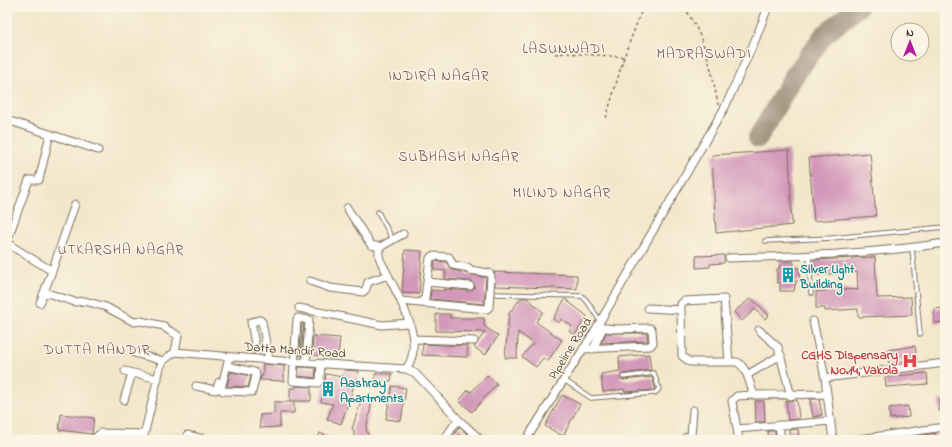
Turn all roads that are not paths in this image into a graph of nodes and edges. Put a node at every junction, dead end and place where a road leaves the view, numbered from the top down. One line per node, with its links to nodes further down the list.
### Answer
1 (768, 7): 34 (street, Pipeline Road)
2 (7, 120): 3 (street)
3 (50, 134): 4 (street); 11 (street)
4 (98, 150)
5 (75, 204): 18 (street)
6 (347, 208): 14 (street)
7 (378, 212): 10 (lane)
8 (945, 227): 12 (lane)
9 (404, 234): 10 (street)
10 (393, 240): 14 (street)
11 (7, 241): 18 (street)
12 (765, 241)
13 (945, 243): 15 (street)
14 (380, 247): 19 (street)
15 (912, 248): 16 (street); 36 (lane)
16 (809, 256): 17 (street); 24 (lane)
17 (729, 258)
18 (52, 271): 23 (street)
19 (388, 275): 20 (street); 26 (street)
20 (310, 281)
21 (427, 282): 22 (street); 28 (street); 28 (street)
22 (470, 286)
23 (44, 292): 27 (street); 42 (street)
24 (811, 293)
25 (497, 294): 34 (lane)
26 (401, 302): 28 (street); 33 (street)
27 (40, 303)
28 (420, 303)
29 (299, 308): 33 (street)
30 (648, 308): 31 (street)
31 (680, 310): 50 (street); 50 (street)
32 (812, 321): 57 (street)
33 (410, 323): 37 (street)
34 (599, 328): 40 (street, Pipeline Road); 41 (street); 41 (street)
35 (759, 330): 44 (street)
36 (920, 334)
37 (413, 339): 38 (street); 54 (street)
38 (474, 341)
39 (268, 349): 47 (street)
40 (583, 349): 41 (street); 59 (street, Pipeline Road)
41 (593, 349)
42 (175, 352): 45 (street, Datta Mandir Road); 49 (street)
43 (134, 353): 49 (street)
44 (781, 355): 55 (street); 63 (street)
45 (228, 357): 47 (street, Datta Mandir Road); 53 (street); 60 (street)
46 (294, 359): 47 (street, Datta Mandir Road); 48 (street, Datta Mandir Road); 48 (street); 52 (street)
47 (269, 360)
48 (306, 360): 52 (street, Datta Mandir Road)
49 (163, 361): 58 (street)
50 (729, 362): 55 (street)
51 (945, 363): 57 (street)
52 (321, 364): 54 (street, Datta Mandir Road)
53 (227, 366): 53 (street)
54 (406, 369): 66 (street)
55 (746, 375): 62 (street)
56 (623, 377): 59 (lane)
57 (825, 378): 61 (street)
58 (158, 379): 64 (street); 72 (street)
59 (564, 380): 77 (street, Pipeline Road)
60 (196, 386)
61 (826, 394): 63 (street); 67 (street)
62 (754, 395): 63 (street); 70 (street)
63 (791, 396)
64 (124, 400)
65 (693, 410): 78 (street)
66 (458, 419): 75 (street); 76 (street)
67 (831, 421): 68 (street); 81 (street)
68 (779, 425): 70 (street); 80 (street)
69 (945, 427): 82 (street)
70 (737, 429): 79 (street)
71 (187, 435): 74 (street)
72 (144, 437): 73 (street)
73 (92, 440)
74 (208, 440)
75 (444, 440)
76 (481, 440)
77 (526, 440)
78 (684, 440)
79 (739, 440)
80 (781, 440)
81 (833, 440)
82 (852, 440)

